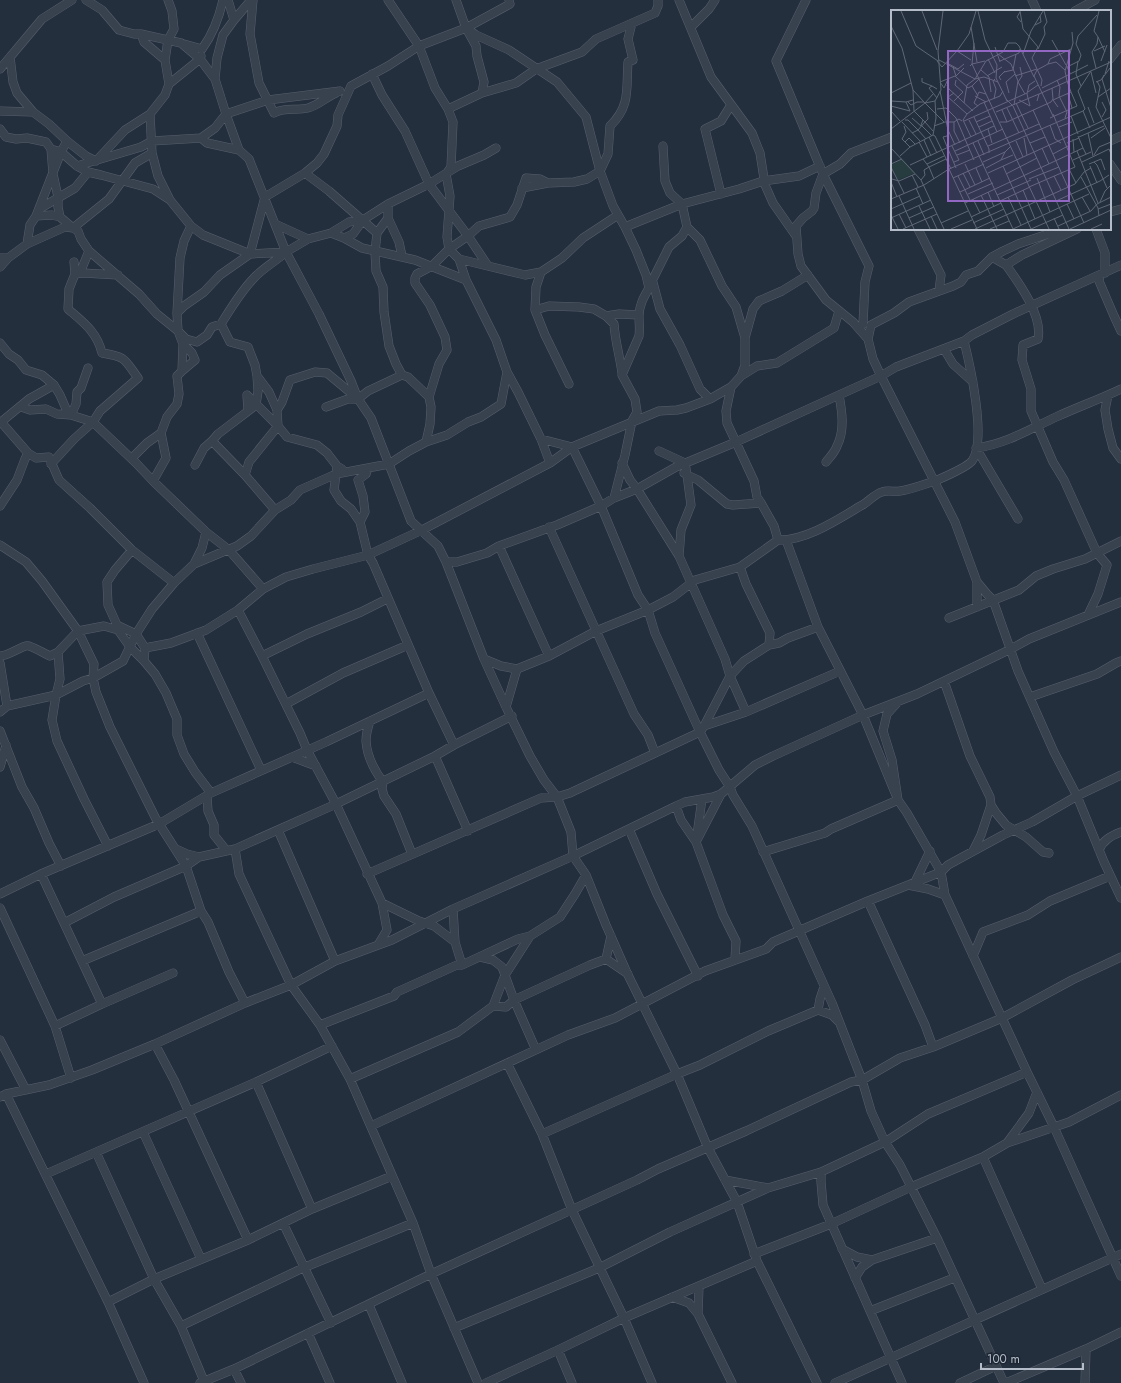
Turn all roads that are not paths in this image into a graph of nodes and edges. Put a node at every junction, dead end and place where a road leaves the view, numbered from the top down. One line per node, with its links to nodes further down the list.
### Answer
1 (72, 0): 28 (street)
2 (86, 0): 22 (street)
3 (168, 0): 23 (street)
4 (222, 0): 27 (street)
5 (228, 0): 18 (street)
6 (252, 0): 18 (street); 40 (street)
7 (388, 0): 26 (street)
8 (456, 0): 21 (street)
9 (510, 0): 21 (street)
10 (658, 0): 19 (street)
11 (679, 0): 20 (street)
12 (715, 0): 20 (street)
13 (806, 0): 63 (street)
14 (1032, 0): 16 (street)
15 (1095, 0): 17 (street)
16 (1037, 10)
17 (1077, 10)
18 (234, 20): 35 (street)
19 (632, 23): 33 (street); 64 (street)
20 (691, 27): 41 (street)
21 (466, 28): 26 (street); 33 (street); 39 (street)
22 (140, 34): 23 (street); 31 (street)
23 (168, 40): 24 (street); 31 (street)
24 (181, 43): 27 (street); 30 (street)
25 (1121, 45): 29 (street)
26 (419, 46): 34 (street); 42 (street)
27 (202, 48): 30 (street)
28 (10, 57): 32 (street); 44 (street)
29 (1111, 58)
30 (200, 59): 35 (street); 36 (street)
31 (165, 60): 36 (street)
32 (0, 69)
33 (536, 69): 39 (street); 64 (street)
34 (372, 74): 37 (street); 72 (street)
35 (215, 79): 46 (street)
36 (169, 84): 45 (street)
37 (351, 86): 38 (street); 66 (street)
38 (340, 91): 40 (street); 40 (street)
39 (482, 93): 42 (street)
40 (268, 100): 46 (street)
41 (731, 105): 71 (street); 73 (street)
42 (448, 109): 68 (street)
43 (1, 110): 44 (street)
44 (33, 112): 51 (street)
45 (150, 114): 53 (street); 60 (street)
46 (226, 114): 50 (street); 57 (street)
47 (0, 129): 56 (street)
48 (1121, 136): 52 (street)
49 (891, 137): 63 (street)
50 (200, 138): 53 (street); 57 (street)
51 (67, 141): 58 (street); 60 (street)
52 (1111, 141)
53 (152, 142): 59 (street); 60 (street)
54 (663, 146): 78 (street)
55 (496, 148): 68 (street)
56 (51, 149): 58 (street); 67 (street)
57 (239, 150): 75 (street)
58 (61, 152): 62 (street); 67 (street)
59 (152, 153): 70 (street); 76 (street)
60 (96, 161): 62 (street)
61 (1111, 165): 69 (street)
62 (77, 166): 65 (street)
63 (822, 170): 71 (street); 99 (street); 135 (street)
64 (600, 171): 83 (street); 98 (street)
65 (88, 172): 70 (street); 74 (street)
66 (304, 173): 75 (street); 86 (street)
67 (52, 174): 74 (street); 82 (street)
68 (446, 174): 72 (street); 80 (street)
69 (1121, 180)
70 (122, 181): 76 (street); 91 (street)
71 (764, 181): 73 (street); 99 (street)
72 (429, 184): 77 (street); 80 (street)
73 (721, 194): 78 (street)
74 (58, 197): 82 (street); 84 (street)
75 (265, 197): 87 (street); 107 (street)
76 (170, 200): 88 (street)
77 (388, 204): 85 (street); 86 (street)
78 (682, 204): 89 (street); 90 (street)
79 (1121, 208): 81 (street)
80 (449, 211): 98 (street); 103 (street)
81 (1111, 212)
82 (37, 213): 84 (street); 102 (street)
83 (618, 215): 90 (street); 118 (street)
84 (60, 217): 91 (street)
85 (388, 218): 97 (street); 108 (street)
86 (363, 220): 96 (street); 97 (street); 100 (street)
87 (275, 224): 101 (street); 105 (street)
88 (192, 226): 107 (street); 130 (street)
89 (687, 226): 123 (street); 139 (street)
90 (625, 227): 125 (street)
91 (73, 228): 102 (street); 104 (street)
92 (919, 230): 126 (street)
93 (1060, 230): 109 (street)
94 (1076, 230): 113 (street)
95 (1096, 230): 120 (street)
96 (331, 233): 100 (street); 101 (street)
97 (377, 233): 106 (street)
98 (468, 236): 103 (street); 115 (street)
99 (796, 237): 122 (street)
100 (344, 238): 106 (street)
101 (308, 239): 105 (street)
102 (27, 244): 110 (street)
103 (449, 249): 111 (street); 114 (street)
104 (89, 251): 119 (street); 121 (street)
105 (286, 252): 107 (street); 134 (street); 163 (street)
106 (375, 252): 108 (street); 150 (street)
107 (250, 254): 130 (street)
108 (402, 256): 114 (street)
109 (992, 257): 113 (street); 126 (street)
110 (3, 259): 117 (street)
111 (459, 259): 115 (street); 124 (street)
112 (74, 262): 119 (street)
113 (1006, 265): 127 (street)
114 (432, 266): 124 (street); 162 (street)
115 (488, 266): 118 (street)
116 (1121, 266): 120 (street)
117 (0, 267)
118 (541, 272): 128 (street)
119 (75, 274): 121 (street); 172 (street)
120 (1102, 274): 127 (street); 138 (street)
121 (118, 275): 137 (street)
122 (808, 275): 129 (street); 139 (street)
123 (652, 279): 125 (street); 164 (street)
124 (466, 280): 149 (street)
125 (648, 288): 131 (street)
126 (939, 291): 135 (street)
127 (1031, 306): 141 (street); 174 (street)
128 (535, 310): 132 (street); 156 (street)
129 (838, 312): 133 (street); 136 (street)
130 (177, 313): 137 (street)
131 (639, 315): 132 (street); 151 (street)
132 (606, 316): 151 (street)
133 (854, 322): 135 (street); 136 (street); 140 (street)
134 (221, 324): 137 (street); 152 (street)
135 (867, 325): 140 (street)
136 (834, 328): 153 (street)
137 (178, 331): 143 (street)
138 (1121, 331)
139 (745, 338): 153 (street)
140 (868, 338): 154 (street)
141 (964, 341): 144 (street); 155 (street)
142 (0, 343): 146 (street)
143 (183, 344): 148 (street); 148 (street)
144 (944, 349): 154 (street); 155 (street)
145 (0, 354): 146 (street)
146 (9, 354): 157 (street)
147 (88, 368): 170 (street)
148 (182, 372): 175 (street)
149 (507, 372): 176 (street); 178 (street)
150 (402, 375): 162 (street); 163 (street)
151 (622, 375): 171 (street)
152 (257, 376): 165 (street); 168 (street)
153 (741, 376): 158 (street)
154 (881, 376): 160 (street); 200 (street)
155 (973, 382): 181 (street)
156 (569, 384)
157 (54, 386): 166 (street); 170 (street)
158 (731, 387): 164 (street); 179 (street)
159 (1121, 389): 161 (street)
160 (839, 395): 179 (street); 186 (street)
161 (1108, 395): 174 (street); 185 (street)
162 (429, 397): 178 (street)
163 (358, 398): 167 (street); 168 (street); 191 (street)
164 (710, 399): 171 (street)
165 (256, 405): 169 (street); 169 (street); 173 (street)
166 (21, 407): 170 (street); 183 (street)
167 (326, 407)
168 (277, 410): 173 (street)
169 (248, 411): 177 (street)
170 (71, 416): 172 (street)
171 (632, 421): 180 (street); 188 (street)
172 (93, 422): 184 (street); 190 (street)
173 (278, 426): 195 (street); 196 (street)
174 (1038, 426): 181 (street); 221 (street)
175 (161, 433): 184 (street); 198 (street)
176 (541, 439): 180 (street); 187 (street)
177 (212, 441): 192 (street); 196 (street)
178 (426, 442): 191 (street)
179 (736, 442): 189 (street); 204 (street)
180 (572, 447): 187 (street); 206 (street)
181 (976, 448): 200 (street); 208 (street)
182 (659, 450): 189 (street)
183 (28, 453): 190 (street); 205 (street)
184 (132, 458): 198 (street)
185 (1121, 459)
186 (826, 462)
187 (550, 463): 212 (street)
188 (622, 463): 201 (street); 203 (street)
189 (685, 463): 193 (street); 197 (street)
190 (51, 464): 219 (street)
191 (389, 464): 194 (street); 209 (street)
192 (195, 465)
193 (676, 467): 197 (street); 201 (street)
194 (368, 468): 195 (street); 210 (street)
195 (337, 470): 199 (street); 202 (street)
196 (245, 475): 207 (street)
197 (687, 475): 204 (street); 223 (street)
198 (153, 481): 213 (street)
199 (318, 481): 202 (street); 207 (street)
200 (934, 481): 215 (street); 229 (street)
201 (637, 489): 203 (street); 223 (street)
202 (334, 490): 210 (street)
203 (614, 498): 206 (street)
204 (761, 503): 215 (street)
205 (0, 506)
206 (601, 506): 211 (street); 236 (street)
207 (275, 510): 220 (street)
208 (1018, 519)
209 (410, 521): 212 (street); 214 (street)
210 (360, 522): 222 (street)
211 (549, 527): 218 (street); 241 (street)
212 (422, 530): 214 (street); 224 (street)
213 (206, 532): 220 (street); 225 (street)
214 (408, 536): 222 (street)
215 (782, 540): 226 (street); 239 (street)
216 (1121, 542): 221 (street)
217 (0, 545): 240 (street)
218 (499, 546): 224 (street); 252 (street)
219 (132, 550): 227 (street); 243 (street)
220 (229, 550): 225 (street); 230 (street)
221 (1097, 553): 232 (street); 237 (street)
222 (368, 555): 230 (street); 231 (street)
223 (679, 556): 228 (street)
224 (446, 562): 253 (street)
225 (194, 564): 227 (street)
226 (740, 567): 228 (street); 245 (street)
227 (174, 582): 243 (street)
228 (691, 582): 236 (street); 259 (street)
229 (977, 582): 232 (street); 234 (street)
230 (263, 589): 235 (street)
231 (387, 598): 244 (street); 251 (street)
232 (993, 600): 234 (street); 248 (street)
233 (1121, 602): 237 (street)
234 (978, 607): 238 (street)
235 (238, 610): 242 (street); 251 (street)
236 (648, 610): 241 (street); 274 (street)
237 (1088, 615): 248 (street)
238 (949, 618)
239 (818, 627): 245 (street); 258 (street)
240 (78, 631): 246 (street); 249 (street); 260 (street)
241 (596, 631): 252 (street); 279 (street)
242 (196, 633): 247 (street); 284 (street)
243 (136, 634): 246 (street); 247 (street)
244 (408, 645): 262 (street); 266 (street)
245 (769, 645): 259 (street)
246 (130, 647): 254 (street); 260 (street)
247 (145, 648): 254 (street)
248 (1011, 649): 261 (street); 264 (street)
249 (58, 652): 250 (street); 263 (street)
250 (0, 656)
251 (262, 656): 266 (street)
252 (549, 656): 257 (street)
253 (484, 659): 257 (street); 268 (street)
254 (144, 661): 289 (street)
255 (1121, 661): 264 (street)
256 (0, 663): 267 (street)
257 (517, 669): 268 (street)
258 (840, 671): 270 (street); 271 (street)
259 (730, 676): 270 (street); 274 (street)
260 (93, 678): 263 (street); 297 (street)
261 (944, 681): 265 (street); 295 (street)
262 (429, 693): 273 (street); 277 (street)
263 (56, 695): 267 (street); 304 (street)
264 (1030, 697): 290 (street)
265 (898, 702): 271 (street); 293 (street)
266 (286, 704): 278 (street)
267 (7, 706): 269 (street)
268 (506, 707): 272 (street)
269 (0, 712)
270 (746, 712): 274 (street)
271 (863, 715): 287 (street); 293 (street)
272 (512, 716): 277 (street); 291 (street)
273 (370, 721): 278 (street); 286 (street)
274 (702, 729): 279 (street); 287 (street)
275 (0, 731): 276 (street)
276 (6, 745): 283 (street); 316 (street)
277 (454, 745): 280 (street)
278 (307, 750): 281 (street); 282 (street)
279 (655, 753): 291 (street)
280 (435, 756): 286 (street); 301 (street)
281 (292, 757): 282 (street); 284 (street)
282 (316, 766): 294 (street)
283 (0, 767)
284 (261, 770): 289 (street)
285 (1121, 775): 290 (street)
286 (383, 782): 294 (street); 313 (street)
287 (730, 787): 288 (street); 311 (street)
288 (722, 794): 292 (street); 303 (street)
289 (209, 795): 297 (street); 307 (street)
290 (1077, 796): 300 (street); 308 (street)
291 (557, 797): 301 (street); 314 (street)
292 (702, 799): 296 (street); 303 (street)
293 (898, 800): 309 (street); 311 (street)
294 (336, 804): 299 (street); 320 (street)
295 (991, 805): 300 (street); 310 (street)
296 (676, 806): 298 (street); 303 (street)
297 (159, 824): 304 (street); 305 (street)
298 (629, 829): 314 (street); 350 (street)
299 (278, 830): 306 (street); 345 (street)
300 (1013, 830): 310 (street); 312 (street)
301 (468, 831): 313 (street)
302 (1121, 832): 308 (street)
303 (696, 842): 343 (street)
304 (108, 846): 316 (street)
305 (175, 848): 315 (street); 317 (street)
306 (235, 849): 307 (street); 351 (street)
307 (226, 850): 315 (street)
308 (1099, 850): 322 (street)
309 (930, 851): 318 (street); 323 (street)
310 (973, 851): 318 (street)
311 (763, 852): 334 (street)
312 (1049, 853)
313 (412, 854): 320 (street)
314 (573, 856): 321 (street); 330 (street)
315 (199, 857): 317 (street)
316 (61, 866): 319 (street)
317 (186, 866): 331 (street); 333 (street)
318 (941, 872): 323 (street); 325 (street)
319 (41, 874): 324 (street); 333 (street)
320 (367, 874): 328 (street)
321 (586, 875): 335 (street); 336 (street)
322 (1110, 876): 326 (street); 339 (street)
323 (911, 884): 325 (street); 327 (street)
324 (0, 894)
325 (945, 895): 339 (street)
326 (1121, 898)
327 (868, 901): 334 (street); 366 (street)
328 (382, 903): 332 (street); 338 (street)
329 (0, 908): 362 (street)
330 (453, 909): 332 (street); 337 (street)
331 (200, 911): 344 (street); 354 (street)
332 (426, 922): 337 (street); 338 (street)
333 (64, 923): 344 (street)
334 (799, 931): 343 (street); 352 (street)
335 (530, 936): 340 (street); 348 (street)
336 (611, 936): 342 (street); 349 (street)
337 (454, 942): 346 (street)
338 (378, 945): 345 (street)
339 (973, 956): 359 (street)
340 (480, 957): 346 (street); 348 (street)
341 (1121, 957): 359 (street)
342 (606, 959): 349 (street); 353 (street)
343 (735, 959): 350 (street)
344 (82, 961): 355 (street)
345 (336, 961): 351 (street)
346 (462, 965): 360 (street)
347 (173, 973): 355 (street)
348 (505, 975): 353 (street); 357 (street)
349 (628, 975): 356 (street)
350 (698, 976): 356 (street)
351 (292, 985): 354 (street); 360 (street)
352 (824, 987): 358 (street); 361 (street)
353 (514, 1000): 357 (street); 367 (street)
354 (245, 1003): 364 (street)
355 (102, 1004): 362 (street)
356 (643, 1005): 367 (street); 370 (street)
357 (493, 1006): 372 (street)
358 (818, 1010): 361 (street); 370 (street)
359 (1002, 1018): 366 (street); 369 (street)
360 (320, 1025): 365 (street)
361 (841, 1025): 373 (street)
362 (55, 1026): 371 (street)
363 (0, 1040): 375 (street)
364 (154, 1044): 371 (street); 379 (street)
365 (332, 1046): 372 (street); 374 (street)
366 (933, 1047): 373 (street)
367 (536, 1050): 368 (street)
368 (507, 1063): 380 (street); 383 (street)
369 (1027, 1072): 376 (street); 384 (street)
370 (677, 1074): 383 (street); 386 (street)
371 (70, 1078): 375 (street)
372 (350, 1079): 380 (street)
373 (862, 1080): 384 (street); 386 (street)
374 (256, 1082): 379 (street); 396 (street)
375 (26, 1090): 378 (street)
376 (1037, 1092): 381 (street); 385 (street)
377 (1121, 1095): 381 (street)
378 (3, 1096): 390 (street)
379 (188, 1111): 382 (street); 402 (street)
380 (371, 1126): 391 (street)
381 (1054, 1127): 385 (street); 406 (street)
382 (143, 1132): 387 (street); 407 (street)
383 (542, 1134): 397 (street)
384 (885, 1142): 389 (street); 393 (street)
385 (1007, 1143): 388 (street)
386 (708, 1148): 392 (street); 397 (street)
387 (96, 1152): 390 (street); 415 (street)
388 (983, 1157): 393 (street); 417 (street)
389 (821, 1172): 394 (street); 400 (street)
390 (46, 1174): 419 (street)
391 (392, 1176): 396 (street); 399 (street)
392 (725, 1180): 394 (street); 395 (street)
393 (911, 1187): 400 (street); 401 (street)
394 (768, 1188): 395 (street)
395 (737, 1202): 405 (street); 410 (street)
396 (312, 1209): 398 (street)
397 (572, 1210): 410 (street); 411 (street)
398 (283, 1223): 402 (street); 409 (street)
399 (413, 1223): 409 (street); 411 (street)
400 (831, 1224): 403 (street); 405 (street)
401 (937, 1238): 408 (street); 414 (street)
402 (248, 1240): 407 (street)
403 (842, 1250): 408 (street); 413 (street)
404 (1121, 1254): 406 (street)
405 (755, 1257): 416 (street); 445 (street)
406 (1113, 1258): 412 (street); 417 (street)
407 (201, 1259): 415 (street)
408 (872, 1260): 413 (street)
409 (303, 1268): 425 (street); 426 (street)
410 (599, 1268): 423 (street); 427 (street)
411 (431, 1274): 420 (street); 427 (street)
412 (1121, 1276)
413 (855, 1278): 421 (street)
414 (954, 1278): 421 (street); 424 (street)
415 (154, 1279): 419 (street); 426 (street)
416 (699, 1286): 418 (street); 422 (street)
417 (1042, 1289): 424 (street)
418 (672, 1297): 422 (street); 423 (street)
419 (108, 1302): 436 (street)
420 (369, 1305): 425 (street); 439 (street)
421 (870, 1311): 432 (street)
422 (698, 1314): 444 (street)
423 (624, 1318): 431 (street); 443 (street)
424 (975, 1320): 432 (street); 433 (street)
425 (330, 1323): 429 (street)
426 (181, 1326): 435 (street)
427 (454, 1328): 440 (street)
428 (1121, 1332): 430 (street)
429 (308, 1333): 434 (street); 438 (street)
430 (1086, 1349): 449 (street); 450 (street)
431 (558, 1350): 441 (street); 442 (street)
432 (891, 1358): 446 (street); 447 (street)
433 (996, 1366): 448 (street); 449 (street)
434 (234, 1369): 435 (street); 437 (street)
435 (202, 1382)
436 (144, 1383)
437 (241, 1383)
438 (330, 1383)
439 (402, 1383)
440 (478, 1383)
441 (486, 1383)
442 (572, 1383)
443 (652, 1383)
444 (732, 1383)
445 (817, 1383)
446 (835, 1383)
447 (902, 1383)
448 (960, 1383)
449 (1005, 1383)
450 (1085, 1383)

